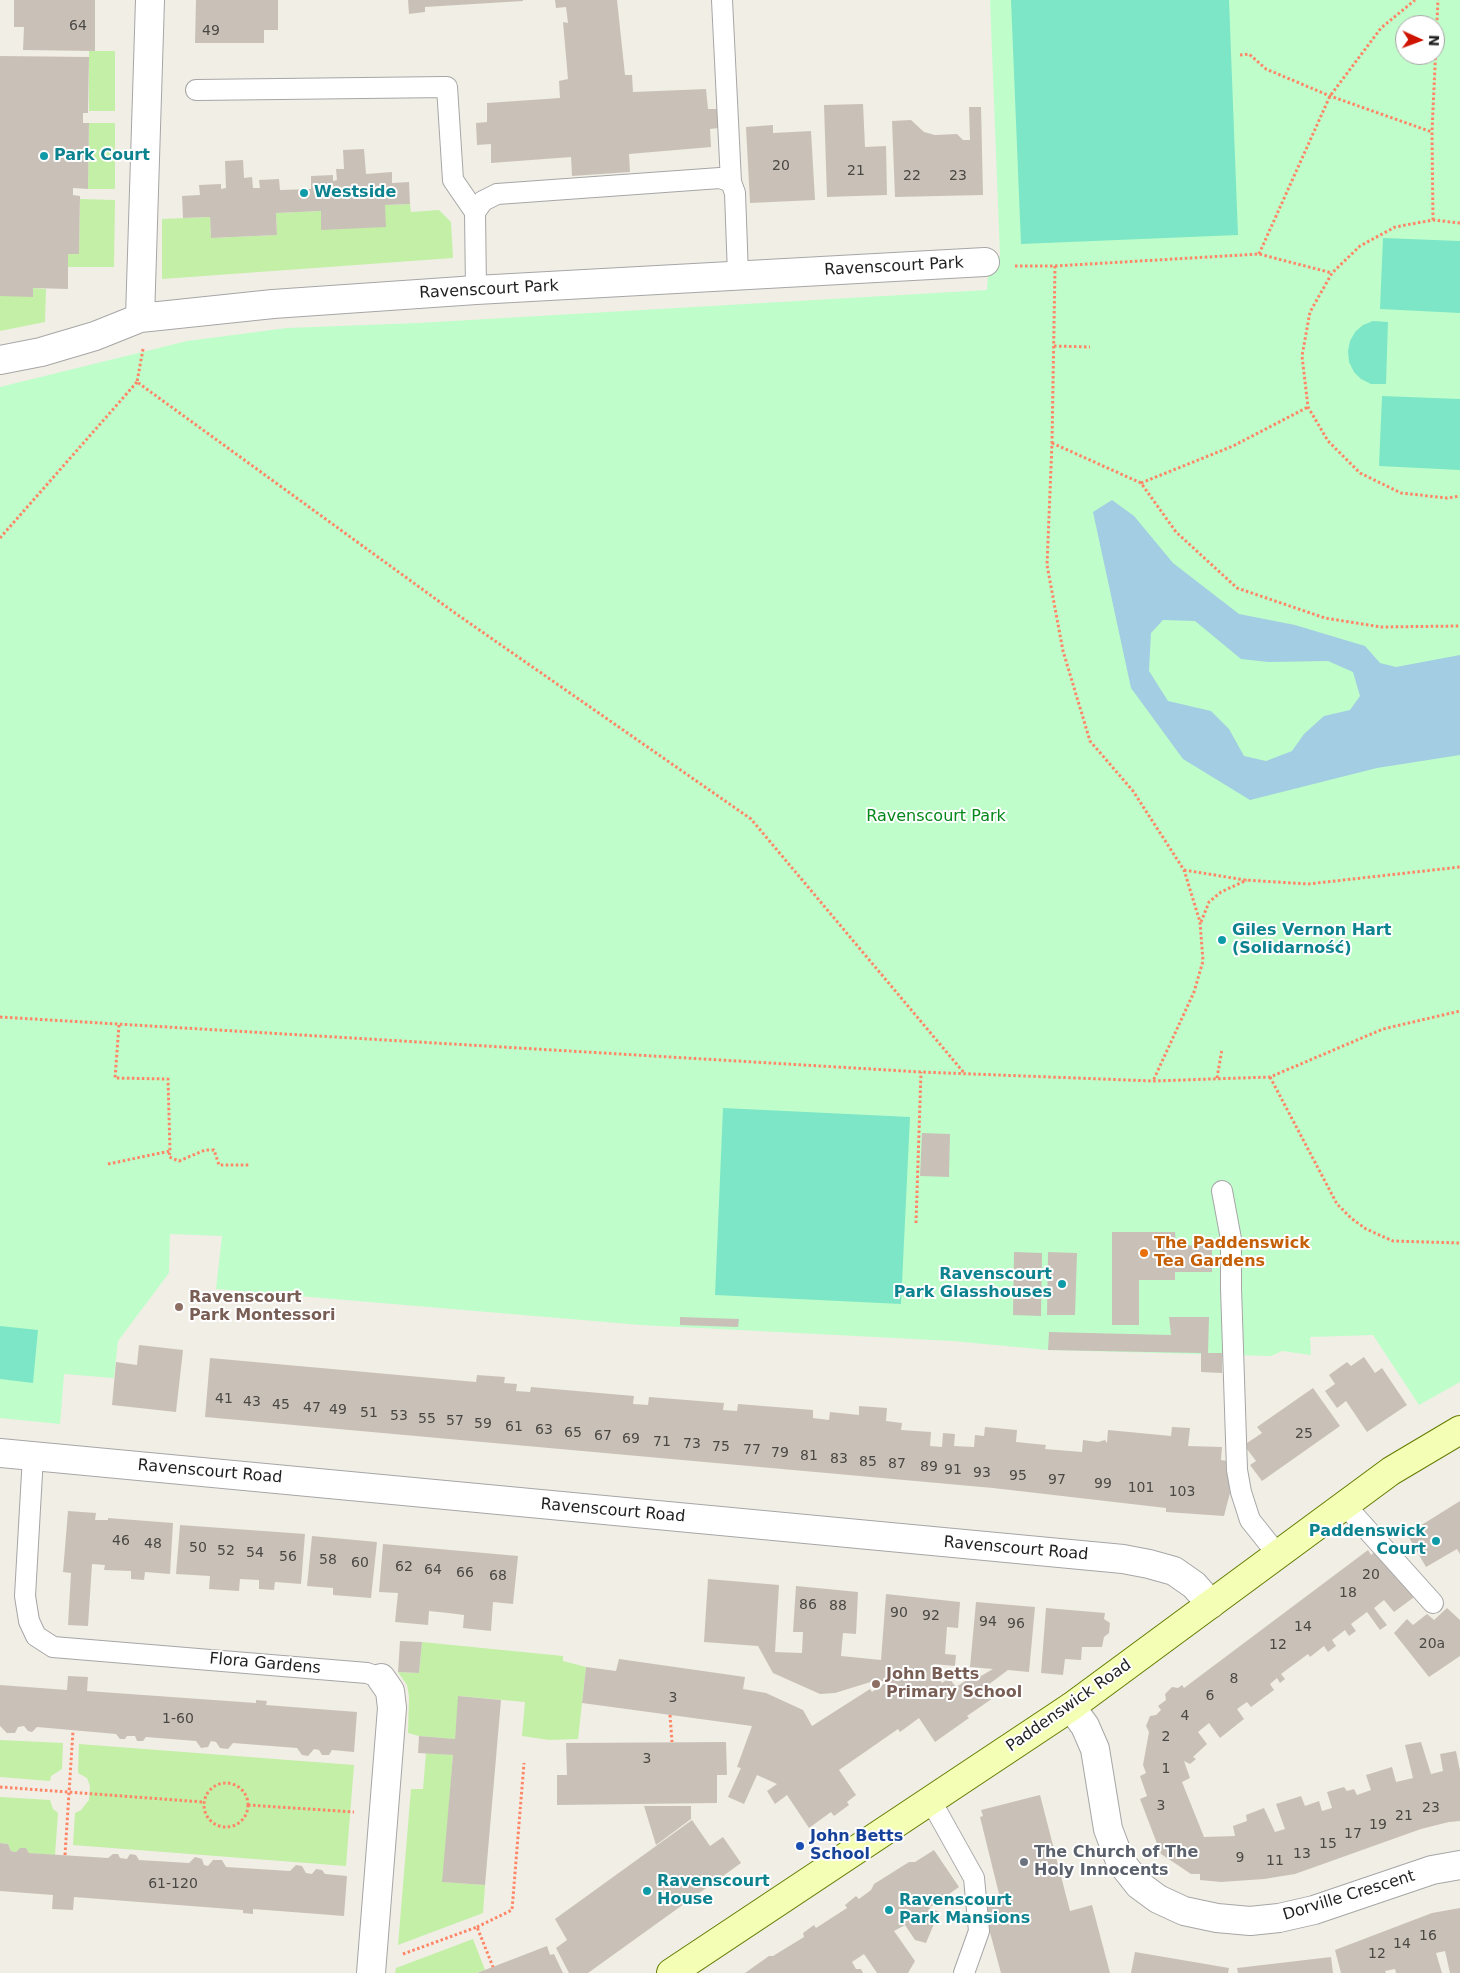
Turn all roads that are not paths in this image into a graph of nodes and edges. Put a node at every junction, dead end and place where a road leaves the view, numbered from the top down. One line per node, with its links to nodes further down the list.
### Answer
1 (150, 0): 9 (street)
2 (722, 0): 4 (lane)
3 (196, 90): 5 (lane)
4 (731, 182): 5 (lane); 7 (lane)
5 (475, 212): 8 (lane)
6 (985, 262): 7 (street, Ravenscourt Park)
7 (738, 276): 8 (street, Ravenscourt Park)
8 (476, 290): 9 (street, Ravenscourt Park)
9 (140, 318): 10 (street, Ravenscourt Park)
10 (0, 360)
11 (1222, 1191): 16 (lane)
12 (1460, 1430): 15 (main road, Paddenswick Road)
13 (0, 1453): 14 (street, Ravenscourt Road)
14 (33, 1456): 18 (street, Ravenscourt Road); 19 (lane, Flora Gardens)
15 (1345, 1505): 16 (main road, Paddenswick Road); 17 (lane)
16 (1278, 1555): 18 (main road, Paddenswick Road)
17 (1433, 1603)
18 (1212, 1604): 20 (main road, Paddenswick Road)
19 (381, 1678): 23 (street, Flora Gardens)
20 (1071, 1707): 21 (main road, Paddenswick Road); 22 (street, Dorville Crescent)
21 (931, 1800): 24 (main road, Paddenswick Road); 25 (lane)
22 (1460, 1865)
23 (371, 1969)
24 (671, 1973)
25 (964, 1973)

